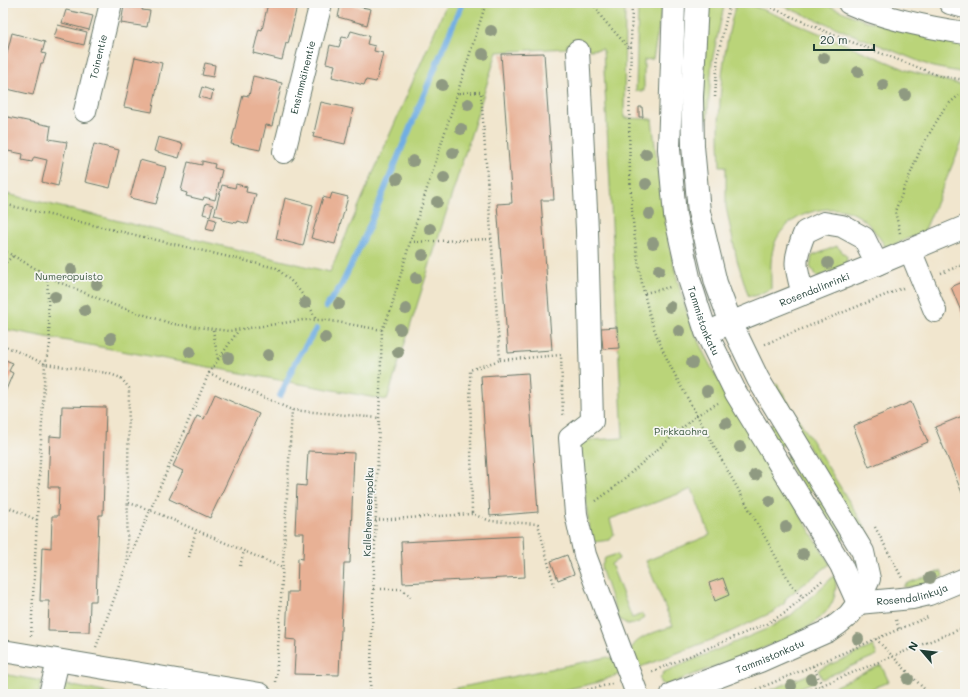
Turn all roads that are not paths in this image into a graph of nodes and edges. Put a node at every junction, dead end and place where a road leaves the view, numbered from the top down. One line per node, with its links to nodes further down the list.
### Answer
1 (111, 3): 10 (street, Toinentie)
2 (321, 3): 11 (street, Ensimmäinentie)
3 (674, 3): 18 (street, Tammistonkatu)
4 (697, 3): 17 (street, Tammistonkatu)
5 (848, 3): 8 (street)
6 (950, 3): 7 (street)
7 (965, 8)
8 (965, 33)
9 (578, 51): 23 (street)
10 (85, 111)
11 (284, 152)
12 (965, 226): 13 (street, Rosendalinrinki)
13 (916, 248): 14 (street, Rosendalinrinki); 16 (street)
14 (877, 264): 15 (street, Rosendalinrinki); 15 (street)
15 (804, 294): 17 (street, Rosendalinrinki)
16 (935, 311)
17 (731, 323): 18 (street, Rosendalinrinki); 20 (street, Tammistonkatu)
18 (706, 332): 20 (street, Tammistonkatu)
19 (965, 580): 20 (street, Rosendalinkuja)
20 (858, 603): 26 (street, Tammistonkatu)
21 (3, 651): 22 (street)
22 (58, 661): 24 (street); 25 (street)
23 (635, 687)
24 (268, 690)
25 (50, 694)
26 (672, 694)

